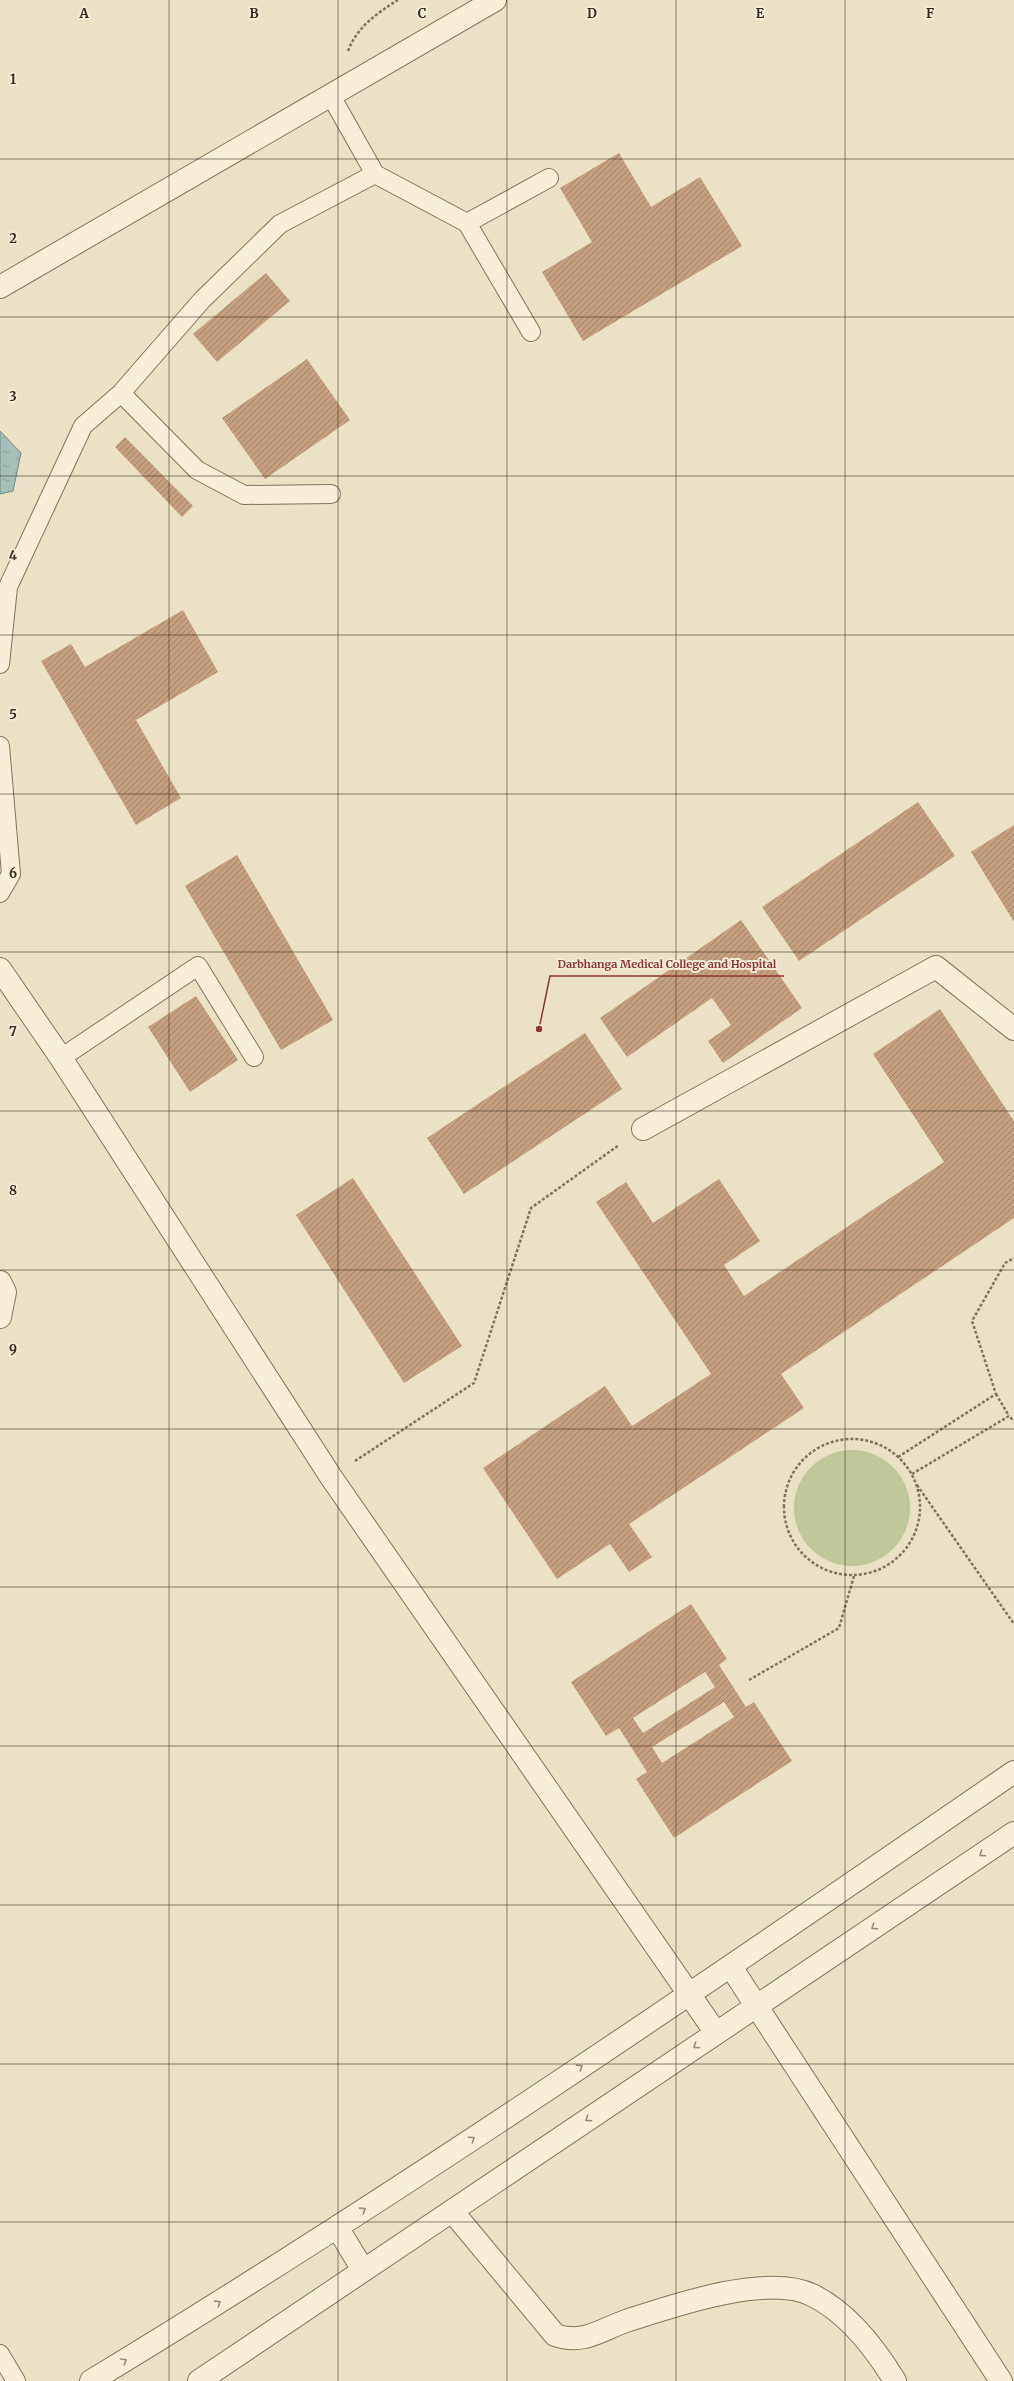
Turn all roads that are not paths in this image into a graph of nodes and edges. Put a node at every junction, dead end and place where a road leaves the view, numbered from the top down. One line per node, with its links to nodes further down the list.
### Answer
1 (495, 0): 2 (street)
2 (331, 96): 3 (lane); 6 (street)
3 (375, 174): 5 (lane); 8 (lane)
4 (549, 178): 5 (lane)
5 (467, 223): 7 (lane)
6 (0, 287)
7 (531, 332)
8 (121, 393): 9 (lane); 10 (lane)
9 (331, 494)
10 (0, 664)
11 (0, 746): 12 (lane)
12 (0, 893)
13 (0, 969): 16 (street)
14 (1014, 1029): 17 (street)
15 (254, 1057): 16 (lane)
16 (61, 1058): 23 (street)
17 (643, 1129)
18 (0, 1282): 19 (street)
19 (0, 1317)
20 (1014, 1772): 22 (street)
21 (1014, 1833): 24 (street, one-way to 24)
22 (731, 1966): 23 (street); 24 (street)
23 (690, 1993): 25 (street); 27 (street, one-way to 23)
24 (756, 2006): 25 (street); 34 (street)
25 (716, 2033): 26 (street, one-way to 26)
26 (452, 2211): 28 (street); 33 (street)
27 (337, 2227): 28 (street); 31 (street, one-way to 27)
28 (363, 2270): 32 (street)
29 (0, 2354): 30 (lane)
30 (16, 2381)
31 (91, 2381)
32 (199, 2381)
33 (895, 2381)
34 (1001, 2381)

